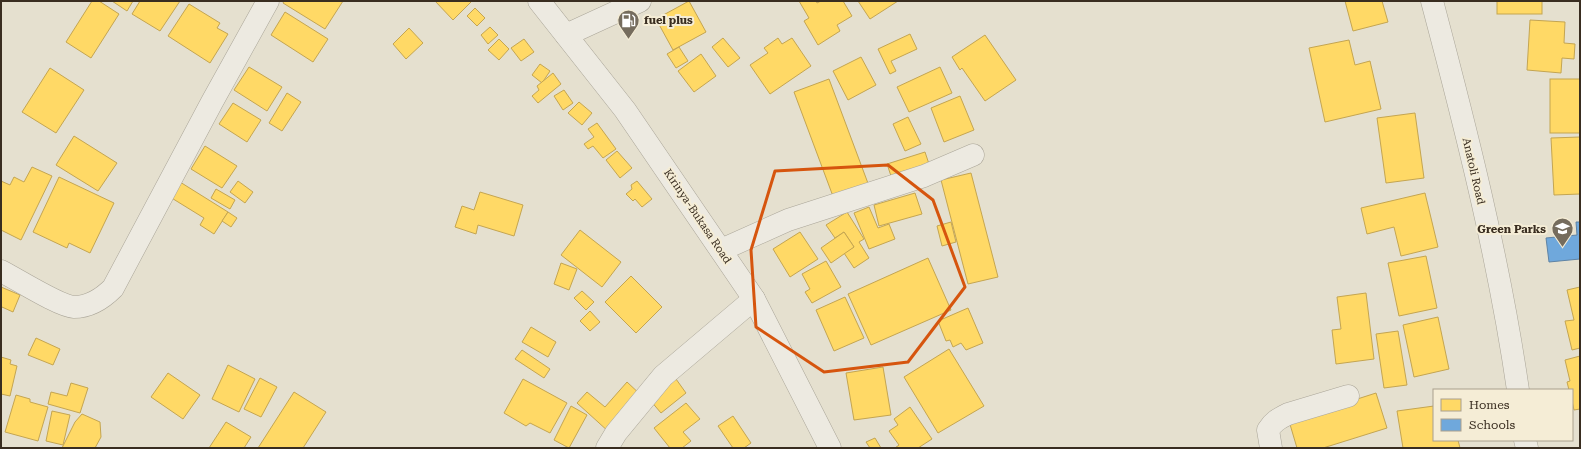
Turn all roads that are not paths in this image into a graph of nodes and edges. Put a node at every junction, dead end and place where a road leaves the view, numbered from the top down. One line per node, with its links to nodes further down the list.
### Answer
1 (268, 1): 8 (street)
2 (539, 1): 5 (street, Kirinya-Bukasa Road)
3 (640, 1): 5 (street)
4 (1432, 1): 10 (street, Anatoli Road)
5 (566, 35): 7 (street, Kirinya-Bukasa Road)
6 (973, 155): 7 (street)
7 (721, 250): 9 (street, Kirinya-Bukasa Road)
8 (1, 271)
9 (754, 299): 12 (street); 13 (street, Kirinya-Bukasa Road)
10 (1518, 389)
11 (1348, 396): 14 (street)
12 (607, 448)
13 (830, 448)
14 (1271, 448)

